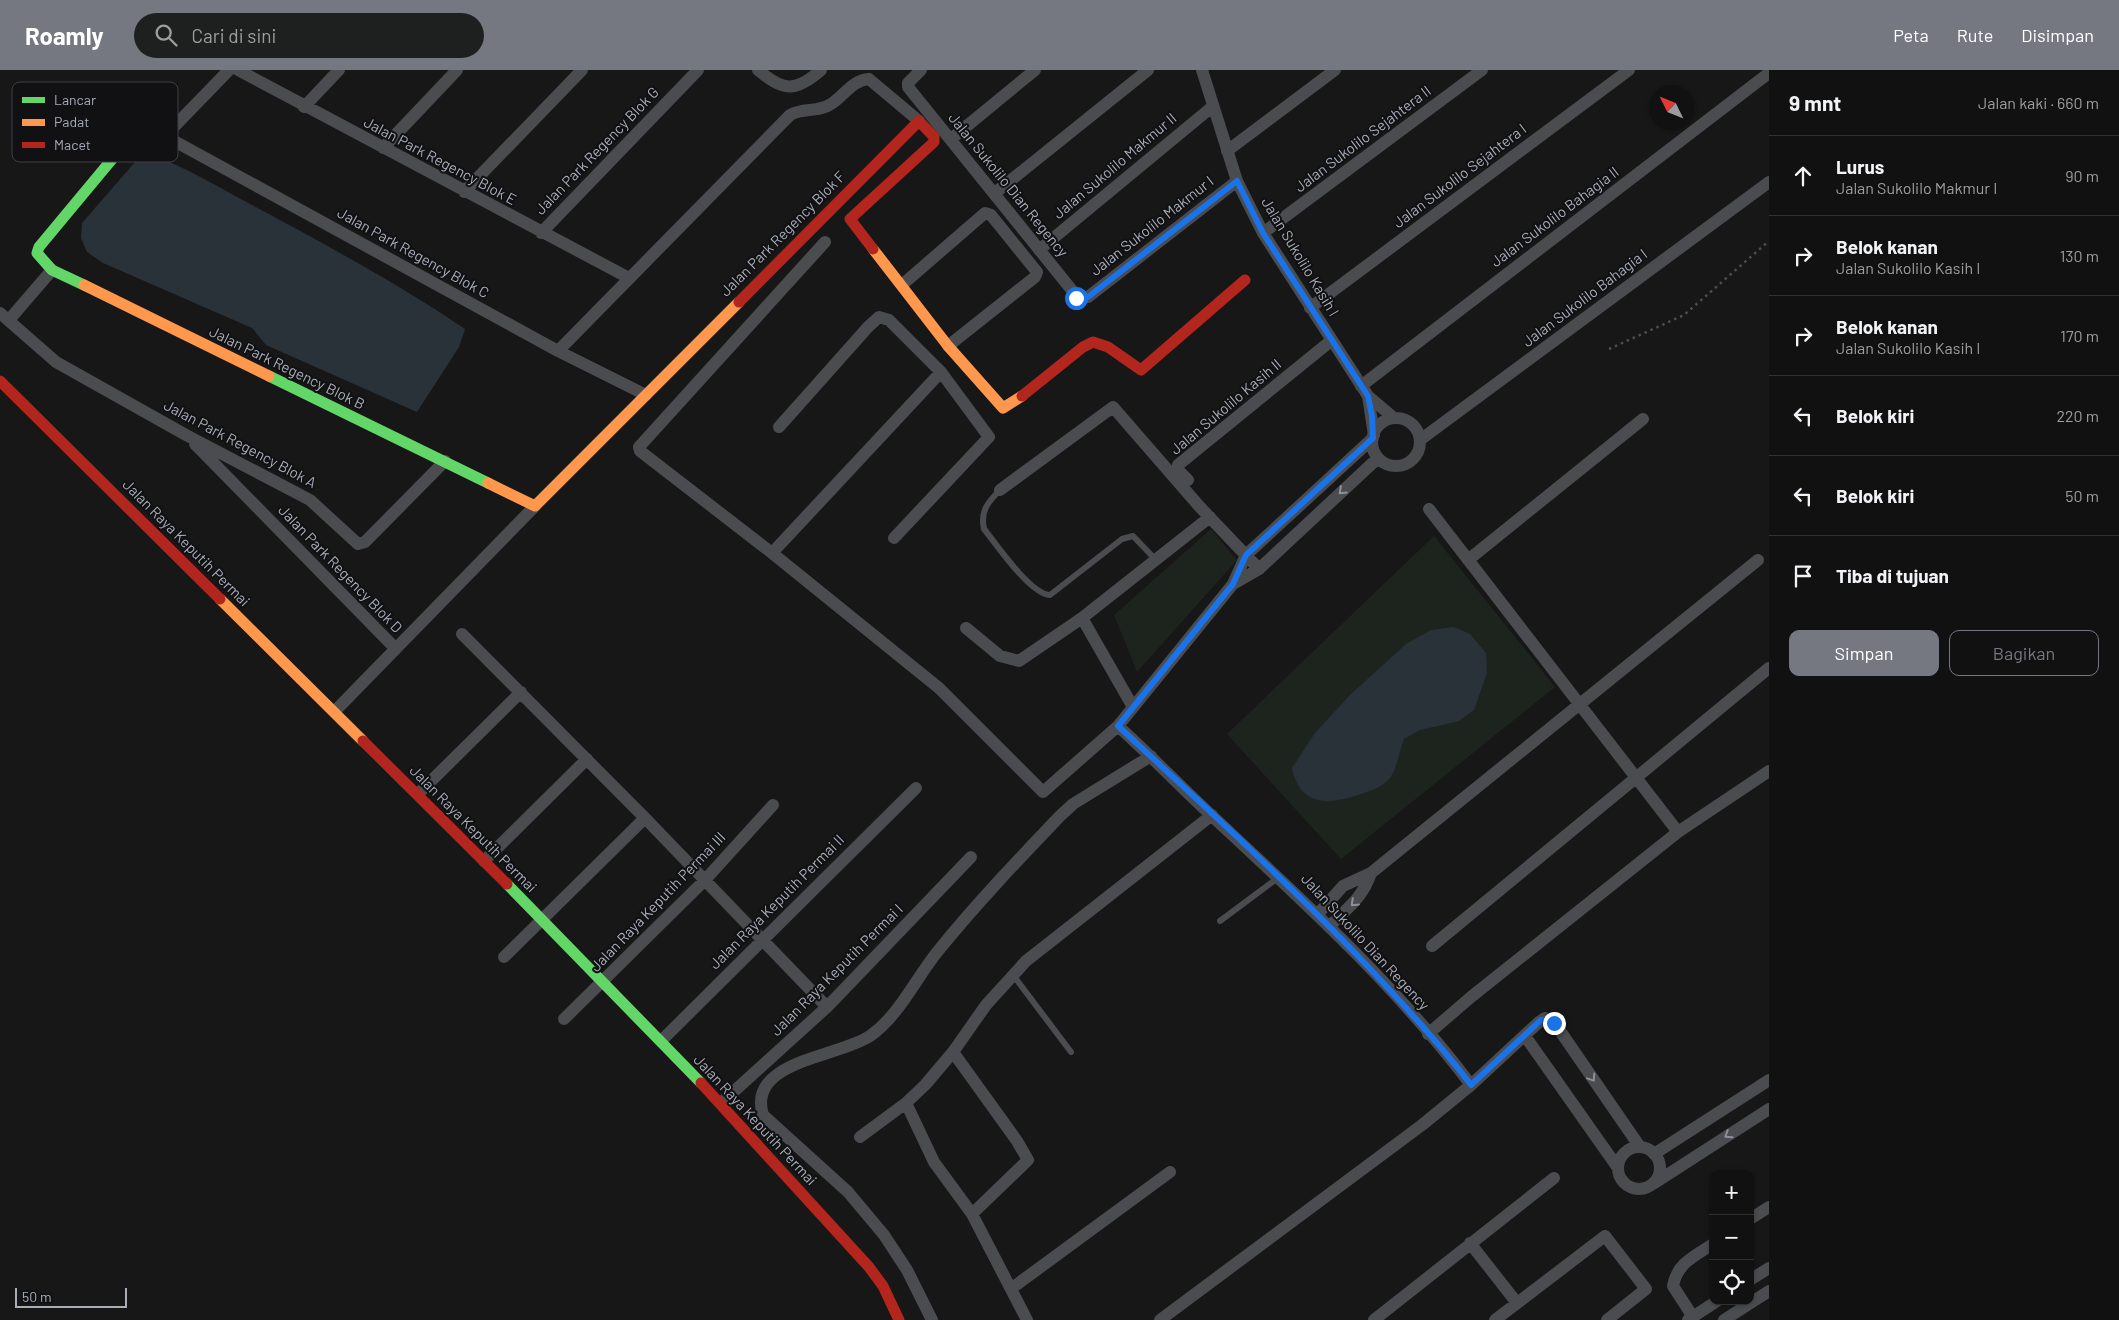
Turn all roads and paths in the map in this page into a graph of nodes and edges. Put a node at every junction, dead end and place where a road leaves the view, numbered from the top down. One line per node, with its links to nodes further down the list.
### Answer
1 (229, 70): 20 (street)
2 (238, 70): 17 (street, Jalan Park Regency Blok E)
3 (339, 70): 17 (street)
4 (457, 70): 23 (street)
5 (582, 70): 28 (street)
6 (698, 70): 32 (street, Jalan Park Regency Blok G)
7 (758, 70): 8 (street)
8 (821, 70)
9 (922, 70): 21 (street, Jalan Sukolilo Dian Regency)
10 (1035, 70): 21 (street)
11 (1148, 70): 29 (street)
12 (1202, 70): 18 (street, Jalan Sukolilo Kasih I)
13 (1335, 70): 24 (street)
14 (1482, 70): 33 (street, Jalan Sukolilo Sejahtera II)
15 (1629, 70): 42 (street, Jalan Sukolilo Sejahtera I)
16 (1769, 73): 50 (street, Jalan Sukolilo Bahagia II)
17 (304, 106): 23 (street, Jalan Park Regency Blok E)
18 (1212, 107): 24 (street, Jalan Sukolilo Kasih I); 36 (street, Jalan Sukolilo Makmur II)
19 (919, 121): 30 (street, Jalan Park Regency Blok F); 31 (street); 38 (street)
20 (178, 123)
21 (951, 139): 29 (street, Jalan Sukolilo Dian Regency)
22 (178, 143): 47 (street, Jalan Park Regency Blok C)
23 (383, 148): 28 (street, Jalan Park Regency Blok E)
24 (1227, 151): 26 (street, Jalan Sukolilo Kasih I)
25 (111, 162): 37 (street, Jalan Park Regency Blok B)
26 (1237, 181): 33 (street, Jalan Sukolilo Kasih I); 41 (street, Jalan Sukolilo Makmur I)
27 (1769, 182): 56 (street, Jalan Sukolilo Bahagia I)
28 (464, 192): 32 (street, Jalan Park Regency Blok E)
29 (994, 193): 36 (street, Jalan Sukolilo Dian Regency)
30 (836, 203): 31 (street); 51 (street, Jalan Park Regency Blok F)
31 (850, 219): 40 (street)
32 (541, 233): 38 (street, Jalan Park Regency Blok E)
33 (1263, 233): 42 (street, Jalan Sukolilo Kasih I)
34 (1769, 241): 46 (path)
35 (826, 242): 65 (street)
36 (1039, 250): 41 (street, Jalan Sukolilo Dian Regency)
37 (52, 270): 43 (street); 58 (street, Jalan Park Regency Blok B)
38 (629, 278): 47 (street)
39 (1245, 280): 45 (street)
40 (903, 284): 45 (street); 45 (street)
41 (1088, 297)
42 (1310, 308): 44 (street, Jalan Sukolilo Kasih I)
43 (4, 316): 55 (street, Jalan Park Regency Blok A)
44 (1332, 340): 50 (street, Jalan Sukolilo Kasih I); 61 (street, Jalan Sukolilo Kasih II)
45 (948, 346)
46 (1609, 349)
47 (558, 351): 51 (street, Jalan Park Regency Blok C)
48 (941, 372): 54 (street); 64 (street); 65 (street)
49 (0, 381): 80 (street, Jalan Raya Keputih Permai)
50 (1364, 391): 53 (street, Jalan Sukolilo Kasih I); 57 (street, Jalan Sukolilo Kasih I)
51 (646, 395): 60 (street)
52 (1643, 419): 68 (street)
53 (1389, 420): 56 (street); 57 (street)
54 (779, 427)
55 (186, 435): 58 (street, Jalan Park Regency Blok A); 75 (street, Jalan Park Regency Blok D)
56 (1420, 440): 57 (street)
57 (1374, 445): 66 (street); 70 (street, one-way to 70)
58 (445, 461): 60 (street, Jalan Park Regency Blok B)
59 (1000, 490): 61 (street, Jalan Sukolilo Kasih II); 67 (lane)
60 (535, 506): 75 (street, Jalan Park Regency Blok D)
61 (1200, 506): 63 (street, Jalan Sukolilo Kasih II)
62 (1429, 509): 68 (street)
63 (1210, 517): 66 (street, Jalan Sukolilo Kasih II); 67 (street)
64 (894, 538)
65 (772, 553): 81 (street)
66 (1246, 555): 70 (street, Jalan Sukolilo Kasih II); 71 (street)
67 (1156, 560): 72 (street)
68 (1468, 560): 78 (street)
69 (1758, 560): 78 (street)
70 (1259, 568): 71 (street)
71 (1233, 584): 79 (street)
72 (1082, 618): 73 (street); 79 (street)
73 (966, 628)
74 (462, 634): 77 (street)
75 (395, 648): 80 (street)
76 (1769, 668): 85 (street)
77 (521, 692): 83 (street); 87 (street)
78 (1579, 704): 85 (street); 94 (street)
79 (1133, 707): 81 (street)
80 (335, 711): 87 (street, Jalan Raya Keputih Permai)
81 (1118, 726): 82 (street, Jalan Sukolilo Dian Regency)
82 (1151, 756): 89 (street, Jalan Sukolilo Dian Regency); 138 (street)
83 (587, 759): 90 (street); 93 (street)
84 (1769, 772): 91 (street)
85 (1636, 778): 91 (street); 102 (street)
86 (916, 788): 101 (street, Jalan Raya Keputih Permai II)
87 (418, 794): 93 (street, Jalan Raya Keputih Permai)
88 (773, 805): 96 (street, Jalan Raya Keputih Permai III)
89 (1212, 815): 95 (street, Jalan Sukolilo Dian Regency); 104 (street)
90 (645, 818): 96 (street); 98 (street)
91 (1678, 832): 108 (street)
92 (971, 857): 106 (street, Jalan Raya Keputih Permai I)
93 (484, 861): 98 (street, Jalan Raya Keputih Permai)
94 (1370, 874): 97 (street); 100 (street, one-way to 100)
95 (1280, 877): 97 (street, Jalan Sukolilo Dian Regency); 99 (lane)
96 (705, 880): 101 (street); 105 (street, Jalan Raya Keputih Permai III)
97 (1317, 914): 100 (street, Jalan Sukolilo Dian Regency)
98 (543, 920): 103 (street); 105 (street, Jalan Raya Keputih Permai)
99 (1220, 921)
100 (1329, 927): 108 (street, Jalan Sukolilo Dian Regency)
101 (762, 938): 106 (street); 110 (street, Jalan Raya Keputih Permai II)
102 (1432, 946)
103 (504, 958)
104 (1012, 974): 111 (street); 112 (lane)
105 (603, 982): 107 (street, Jalan Raya Keputih Permai III); 110 (street, Jalan Raya Keputih Permai)
106 (827, 1006): 115 (street, Jalan Raya Keputih Permai I)
107 (564, 1019)
108 (1428, 1034): 114 (street, Jalan Sukolilo Dian Regency)
109 (1525, 1036): 114 (street); 119 (street, one-way to 119); 121 (street)
110 (660, 1041): 115 (street, Jalan Raya Keputih Permai)
111 (954, 1052): 116 (street); 126 (street)
112 (1071, 1052)
113 (1769, 1080): 120 (street)
114 (1471, 1085): 140 (street)
115 (721, 1103): 137 (street, Jalan Raya Keputih Permai)
116 (906, 1103): 118 (street); 126 (street)
117 (1769, 1109): 124 (street, one-way to 124)
118 (860, 1137)
119 (1640, 1148): 120 (street); 121 (street)
120 (1654, 1154): 124 (street)
121 (1618, 1168): 124 (street)
122 (1170, 1172): 132 (street)
123 (1554, 1178): 128 (street)
124 (1653, 1184)
125 (1769, 1207): 127 (street)
126 (972, 1214): 132 (street)
127 (1754, 1216)
128 (1470, 1243): 134 (street); 141 (street)
129 (1709, 1247): 136 (street)
130 (1769, 1268): 131 (street)
131 (1754, 1277)
132 (1012, 1288): 139 (street)
133 (1769, 1290): 144 (street)
134 (1517, 1303): 142 (street); 143 (street)
135 (1711, 1305): 136 (street)
136 (1691, 1318)
137 (899, 1320)
138 (932, 1320)
139 (1027, 1320)
140 (1160, 1320)
141 (1374, 1320)
142 (1495, 1320)
143 (1607, 1320)
144 (1724, 1320)

